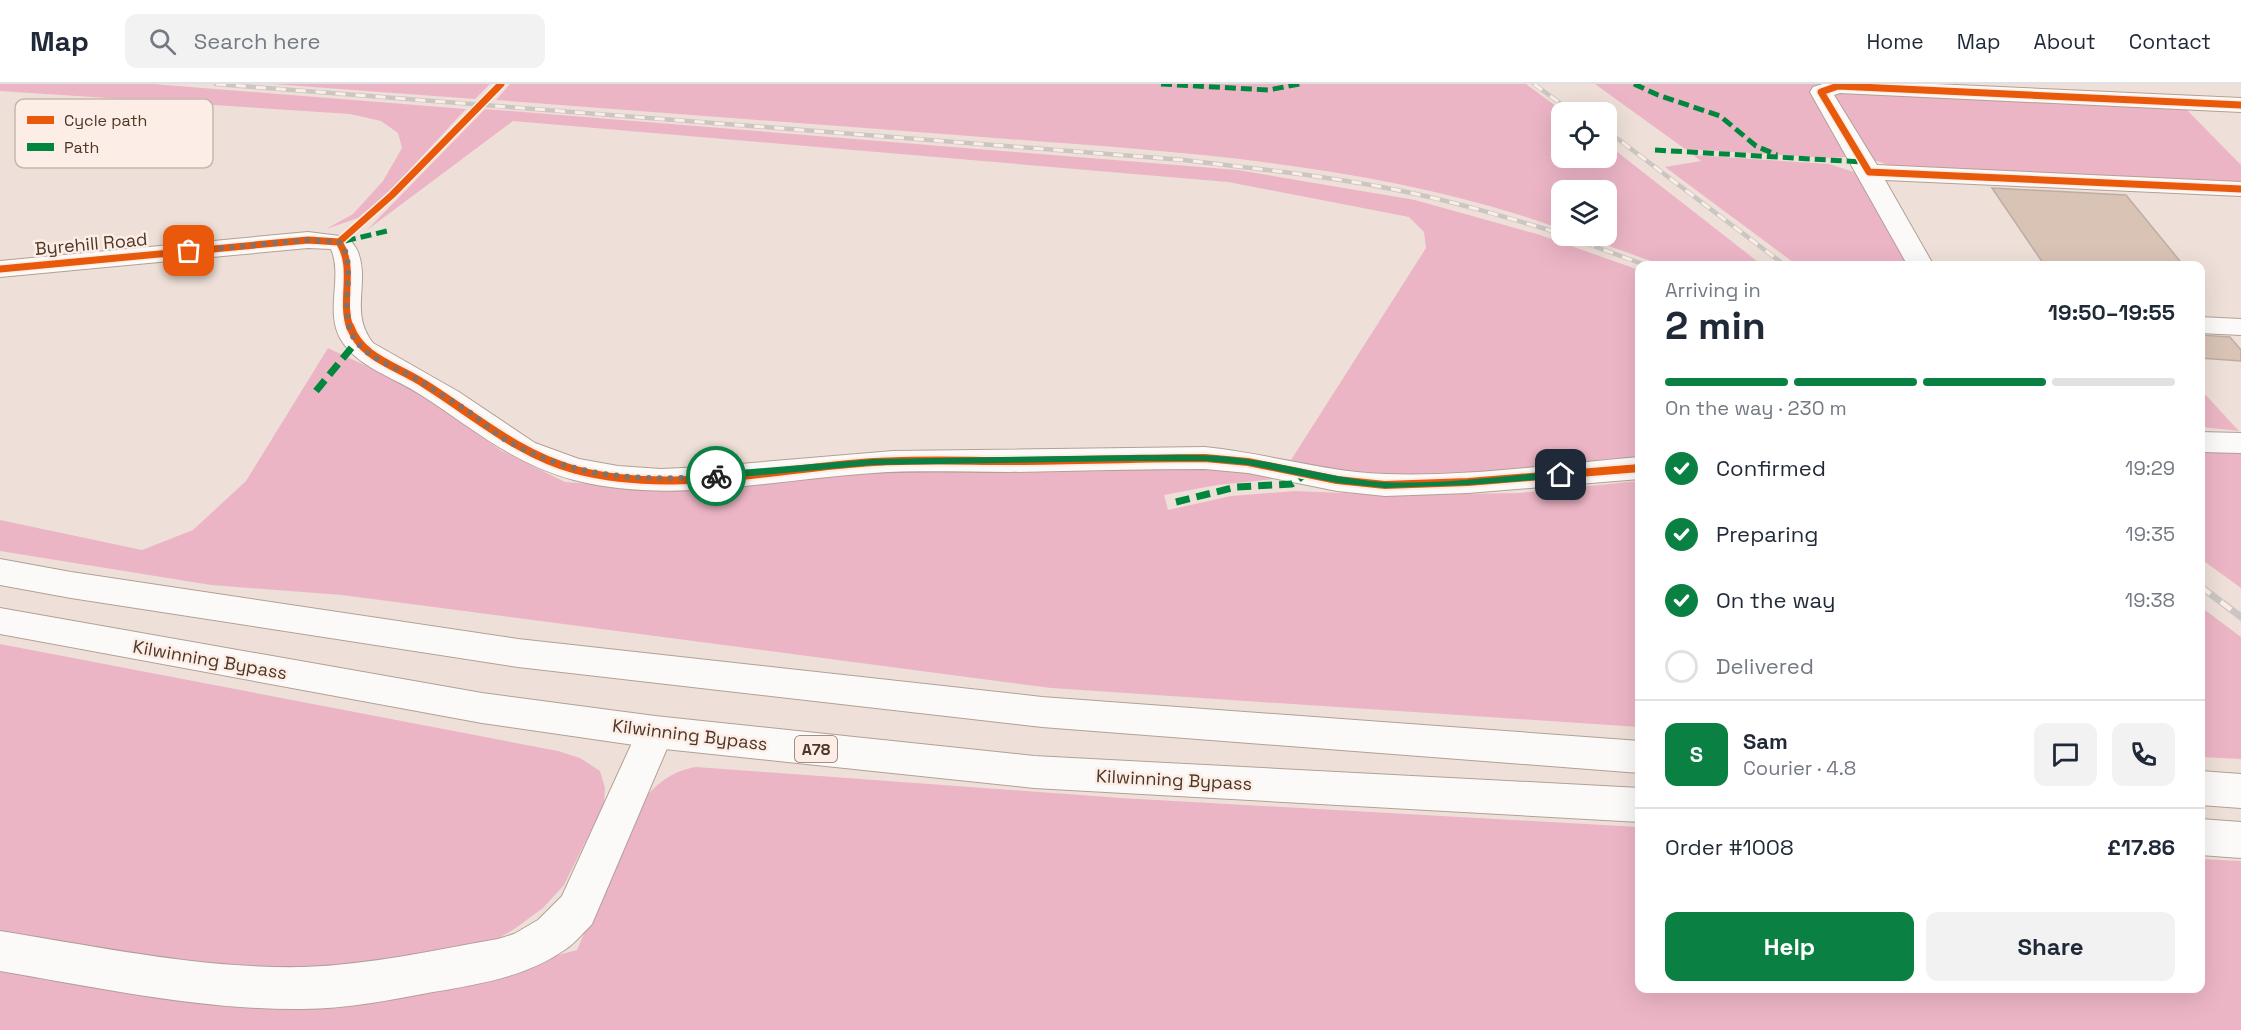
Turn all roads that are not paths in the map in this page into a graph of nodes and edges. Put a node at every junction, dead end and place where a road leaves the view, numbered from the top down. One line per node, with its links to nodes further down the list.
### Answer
1 (2241, 105): 2 (main road)
2 (1869, 172): 3 (main road); 4 (main road)
3 (2241, 189)
4 (1918, 261)
5 (0, 269): 10 (main road, Byrehill Road)
6 (2205, 325): 7 (main road)
7 (2241, 327)
8 (2205, 442): 9 (main road)
9 (2241, 443)
10 (1635, 468)
11 (0, 572): 14 (main road)
12 (0, 621): 13 (main road, Kilwinning Bypass / A78)
13 (655, 732): 17 (main road, Kilwinning Bypass / A78); 20 (main road)
14 (1635, 757)
15 (2205, 788): 16 (main road)
16 (2241, 791)
17 (1635, 805)
18 (2205, 837): 19 (main road)
19 (2241, 840)
20 (0, 951)

